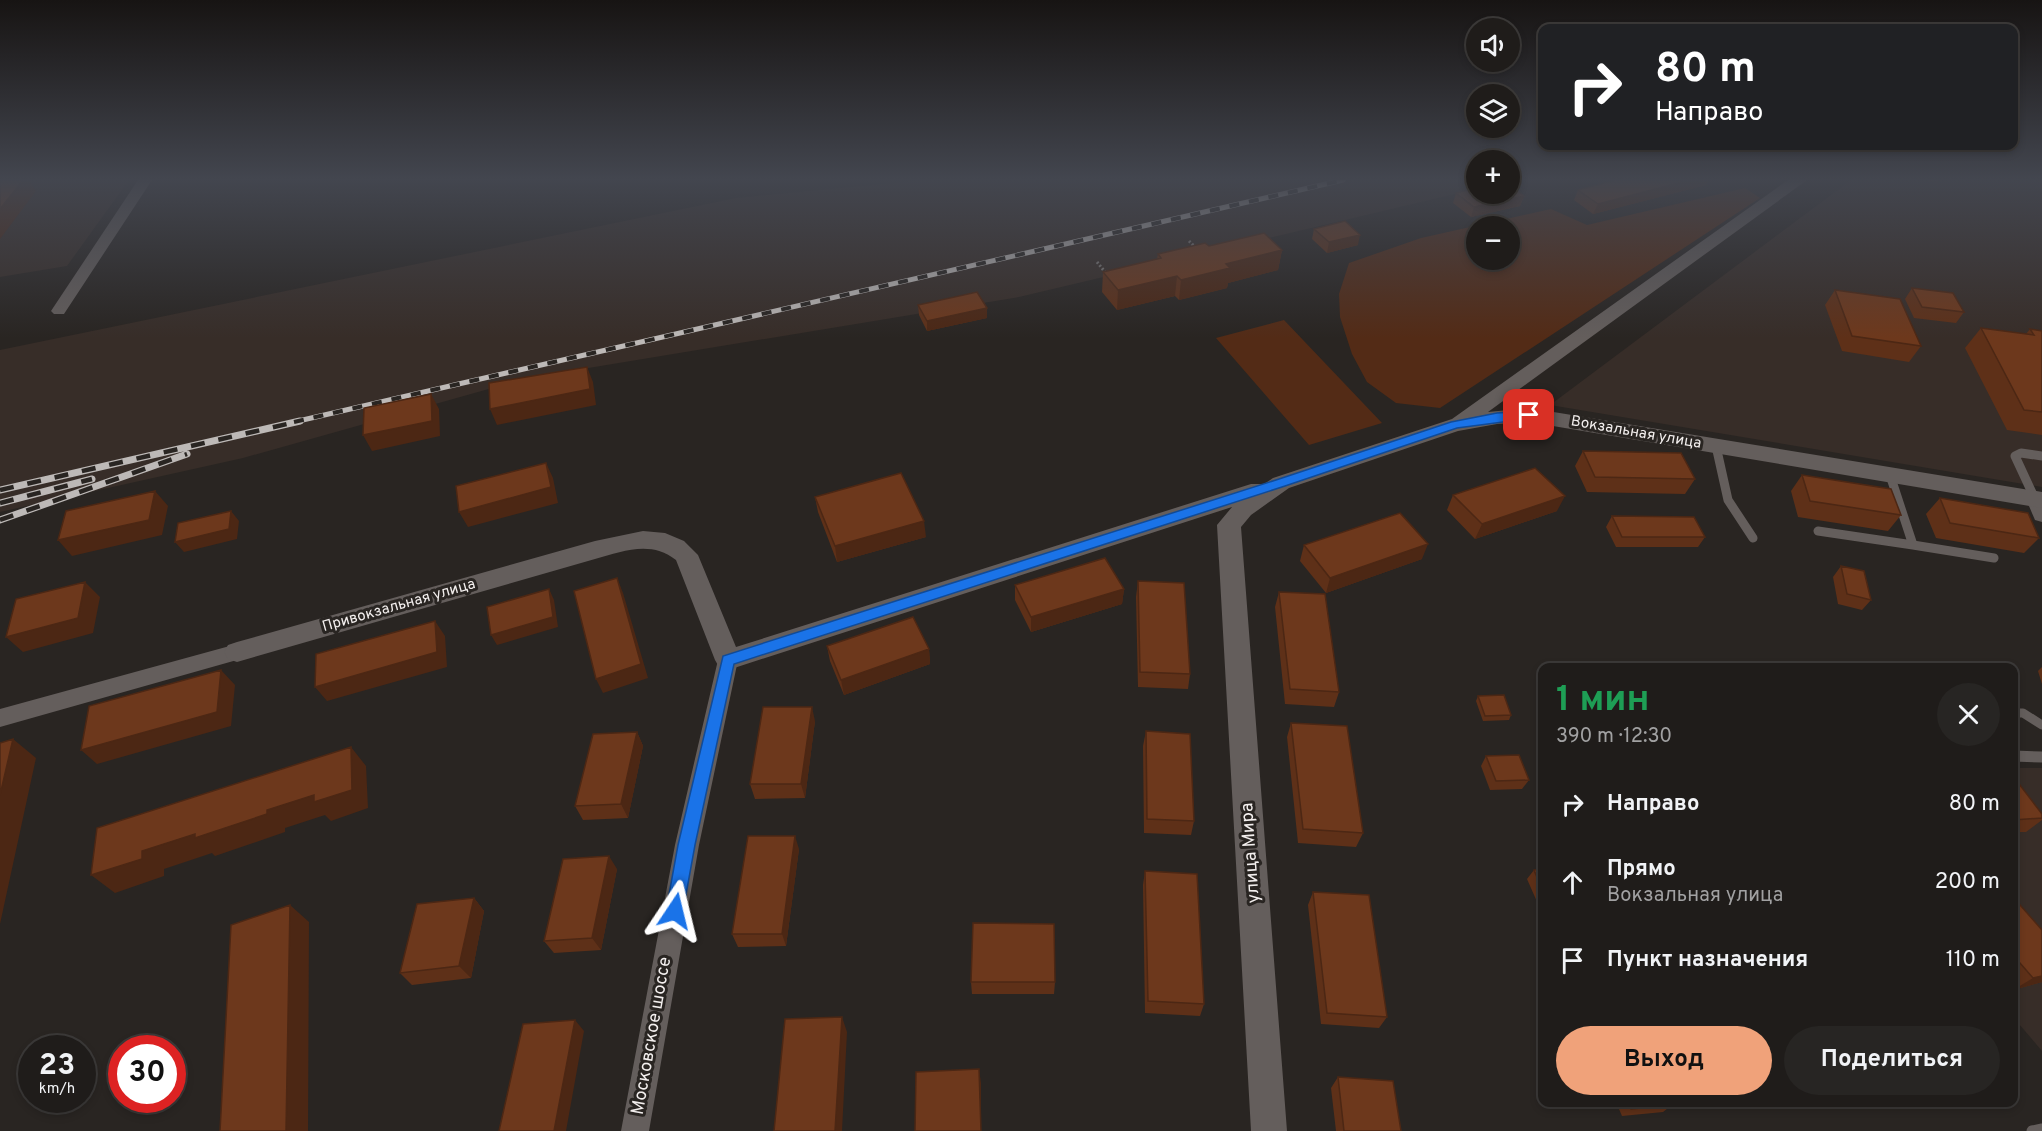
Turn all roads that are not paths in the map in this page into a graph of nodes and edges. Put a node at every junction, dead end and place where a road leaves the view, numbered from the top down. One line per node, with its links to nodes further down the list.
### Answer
1 (110, 233): 3 (street)
2 (1725, 233): 4 (street)
3 (59, 311)
4 (1455, 425): 5 (street, Вокзальная улица); 8 (street, Вокзальная улица)
5 (1716, 446): 7 (street, Вокзальная улица); 12 (lane)
6 (2042, 456): 9 (lane)
7 (1890, 475): 9 (street, Вокзальная улица); 13 (lane)
8 (1281, 483): 10 (street); 15 (street, Вокзальная улица)
9 (2040, 505)
10 (1175, 517): 15 (street); 17 (street)
11 (1818, 531): 13 (lane)
12 (1753, 538)
13 (1913, 545): 14 (lane)
14 (1994, 558)
15 (1232, 574): 25 (street, улица Мира)
16 (237, 652): 17 (street, Привокзальная улица); 19 (street, Привокзальная улица)
17 (728, 660): 24 (street, Московское шоссе)
18 (2018, 712): 20 (lane)
19 (0, 718)
20 (2042, 725)
21 (2018, 756): 22 (lane)
22 (2042, 757)
23 (2042, 1129): 26 (lane)
24 (635, 1131)
25 (1269, 1131)
26 (2032, 1131)

